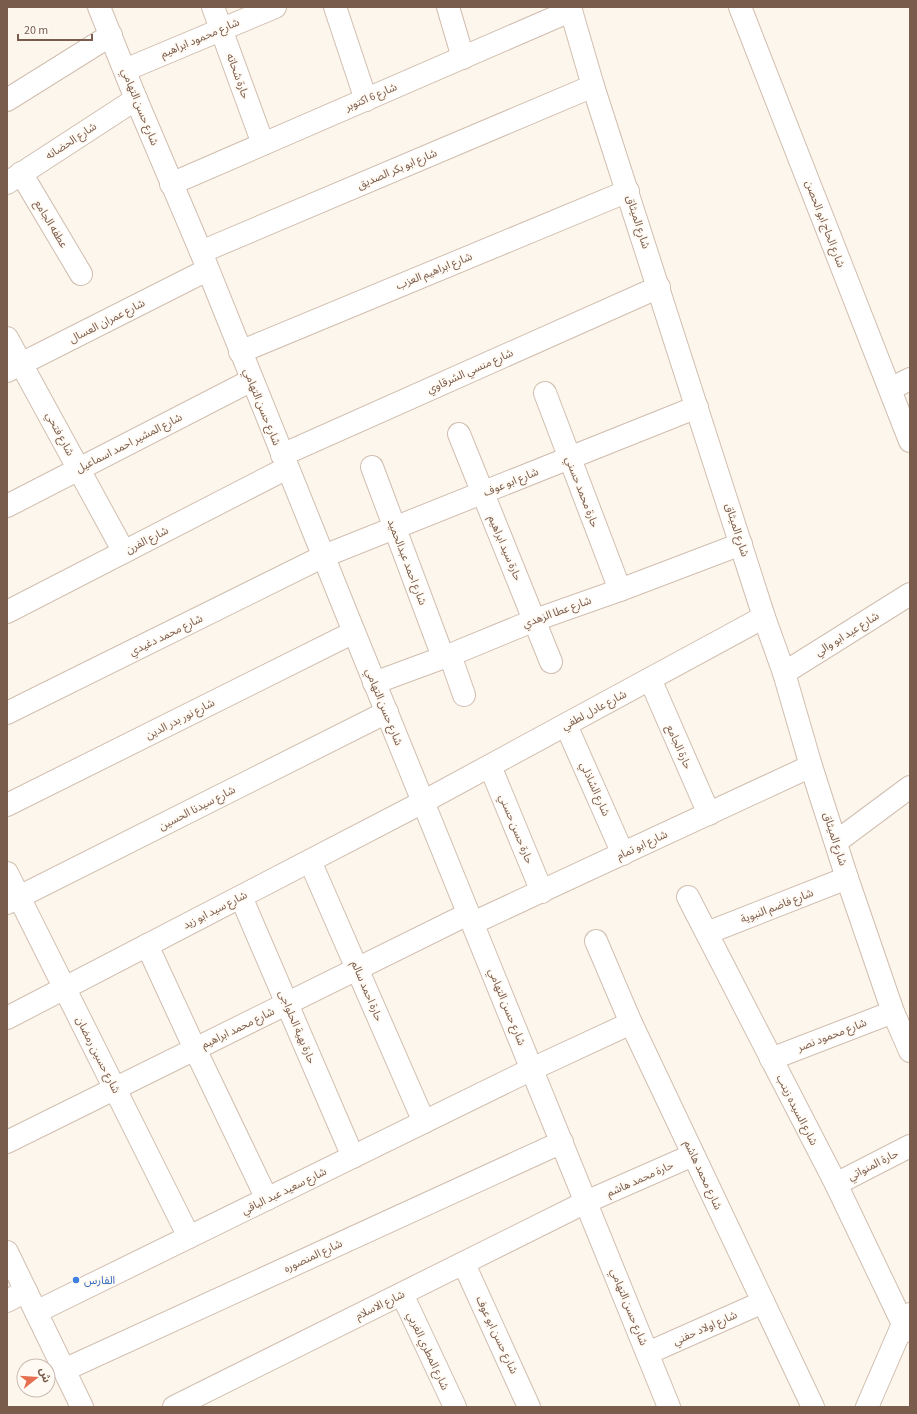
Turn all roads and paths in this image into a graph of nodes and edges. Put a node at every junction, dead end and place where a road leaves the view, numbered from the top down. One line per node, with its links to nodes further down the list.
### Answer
1 (99, 7): 9 (street, شارع حسن التهامي)
2 (213, 7): 8 (street, حارة شحاته)
3 (276, 7): 8 (street, شارع محمود ابراهيم)
4 (334, 7): 15 (street)
5 (448, 7): 10 (street)
6 (740, 7): 28 (street, شارع الحاج ابو الحصن)
7 (570, 9): 10 (street, شارع 6 اكتوبر); 12 (street, شارع الميثاق)
8 (221, 30): 11 (street, شارع محمود ابراهيم); 16 (street, حارة شحاته)
9 (111, 36): 11 (street, شارع حسن التهامي); 14 (street)
10 (463, 58): 15 (street, شارع 6 اكتوبر)
11 (125, 70): 13 (street, شارع حسن التهامي)
12 (594, 86): 19 (street, شارع الميثاق); 20 (street, شارع ابو بكر الصديق)
13 (136, 99): 17 (street, شارع الحضانه); 18 (street, شارع حسن التهامي)
14 (7, 100)
15 (366, 100): 16 (street, شارع 6 اكتوبر)
16 (263, 144): 18 (street, شارع 6 اكتوبر)
17 (14, 178): 21 (street, عطفه الجامع)
18 (171, 184): 20 (street, شارع حسن التهامي)
19 (628, 191): 22 (street, شارع الميثاق); 24 (street, شارع ابراهيم العزب)
20 (204, 261): 24 (street, شارع حسن التهامي); 25 (street, شارع عمران العسال)
21 (81, 274)
22 (659, 288): 30 (street, شارع الميثاق); 34 (street, شارع منسي الشرقاوي)
23 (7, 338): 25 (street, شارع فتحي)
24 (240, 352): 27 (street, شارع حسن التهامي)
25 (14, 368): 36 (street, شارع فتحي)
26 (910, 379): 28 (street)
27 (252, 380): 34 (street, شارع حسن التهامي); 36 (street, شارع المشير احمد اسماعيل)
28 (890, 390): 32 (street, شارع الحاج ابو الحصن)
29 (545, 393): 33 (street, حارة محمد حسني)
30 (697, 407): 33 (street, شارع ابو عوف); 40 (street, شارع الميثاق)
31 (458, 434): 37 (street, حارة سيد ابراهيم)
32 (910, 441)
33 (570, 458): 37 (street, شارع ابو عوف); 43 (street, حارة محمد حسني)
34 (285, 462): 41 (street, شارع الفرن); 42 (street, شارع حسن التهامي)
35 (372, 467): 39 (street, شارع احمد عبدالحميد)
36 (79, 469): 38 (street, شارع المشير احمد اسماعيل); 41 (street, شارع فتحي)
37 (482, 493): 39 (street, شارع ابو عوف); 47 (street, حارة سيد ابراهيم)
38 (7, 506)
39 (394, 528): 42 (street, شارع ابو عوف); 49 (street, شارع احمد عبدالحميد)
40 (741, 544): 43 (street, شارع عطا الزهدي); 46 (street, شارع الميثاق)
41 (124, 552): 45 (street, شارع الفرن)
42 (324, 556): 48 (street, شارع حسن التهامي); 56 (street, شارع محمد دغيدي)
43 (620, 590): 47 (street, شارع عطا الزهدي)
44 (910, 594): 51 (street, شارع عيد ابو والي)
45 (7, 612)
46 (764, 617): 51 (street, شارع الميثاق); 52 (street, شارع عادل لطفي)
47 (534, 620): 49 (street, شارع عطا الزهدي); 50 (street, حارة سيد ابراهيم)
48 (354, 632): 53 (street, شارع حسن التهامي); 62 (street, شارع نور بدر الدين)
49 (446, 656): 53 (street, شارع عطا الزهدي); 54 (street, شارع احمد عبدالحميد)
50 (551, 662)
51 (784, 673): 59 (street, شارع الميثاق)
52 (650, 679): 57 (street, شارع عادل لطفي); 63 (street, حارة الجامع)
53 (374, 683): 55 (street, شارع حسن التهامي)
54 (464, 696)
55 (387, 712): 61 (street, شارع حسن التهامي); 72 (street, شارع سيدنا الحسين)
56 (7, 713)
57 (566, 724): 58 (street, شارع عادل لطفي); 65 (street, شارع الشاذلي)
58 (490, 766): 61 (street, شارع عادل لطفي); 69 (street, حارة حسن حسني)
59 (811, 766): 63 (street, شارع ابو تمام); 64 (street, شارع الميثاق)
60 (910, 787): 64 (street)
61 (423, 802): 66 (street, شارع سيد ابو زيد); 73 (street, شارع حسن التهامي)
62 (7, 805)
63 (709, 814): 65 (street, شارع ابو تمام)
64 (836, 842): 68 (street, شارع الميثاق)
65 (623, 854): 69 (street, شارع ابو تمام)
66 (310, 861): 71 (street, شارع سيد ابو زيد); 77 (street, حارة احمد سالم)
67 (7, 873): 72 (street, شارع حسين رمضان)
68 (847, 878): 74 (street, شارع فاضم النبوية); 80 (street, شارع الميثاق)
69 (542, 892): 73 (street, شارع ابو تمام)
70 (688, 896): 74 (street, شارع السيده زينب)
71 (241, 897): 76 (street, شارع سيد ابو زيد); 79 (street, حارة بهية الحلواجى)
72 (13, 900): 78 (street, شارع حسين رمضان)
73 (471, 919): 77 (street, شارع محمد ابراهيم); 86 (street, شارع حسن التهامي)
74 (707, 933): 85 (street, شارع السيده زينب)
75 (596, 941): 82 (street, شارع محمد هاشم)
76 (147, 945): 78 (street, شارع سيد ابو زيد); 83 (street)
77 (357, 969): 79 (street, شارع محمد ابراهيم); 88 (street, حارة احمد سالم)
78 (64, 988): 81 (street, شارع سيد ابو زيد); 87 (street, شارع حسين رمضان)
79 (287, 1004): 83 (street, شارع محمد ابراهيم); 93 (street, حارة بهية الحلواجى)
80 (894, 1012): 84 (street, شارع الميثاق); 85 (street, شارع محمود نصر)
81 (7, 1018)
82 (631, 1023): 86 (street, شارع سعيد عبد الباقي); 92 (street, شارع محمد هاشم)
83 (195, 1049): 87 (street, شارع محمد ابراهيم); 95 (street)
84 (910, 1051)
85 (771, 1059): 94 (street, شارع السيده زينب)
86 (532, 1069): 88 (street, شارع سعيد عبد الباقي); 90 (street, شارع حسن التهامي)
87 (115, 1089): 89 (street, شارع محمد ابراهيم); 97 (street, شارع حسين رمضان)
88 (424, 1122): 93 (street, شارع سعيد عبد الباقي)
89 (7, 1142)
90 (562, 1142): 96 (street, شارع حسن التهامي); 106 (street, شارع المنصوره)
91 (910, 1146): 94 (street, حارة المنواتي)
92 (693, 1155): 96 (street, حارة محمد هاشم); 102 (street, شارع محمد هاشم)
93 (353, 1157): 95 (street, شارع سعيد عبد الباقي)
94 (836, 1184): 104 (street, شارع السيده زينب)
95 (267, 1199): 97 (street, شارع سعيد عبد الباقي)
96 (586, 1202): 99 (street, شارع الاسلام); 105 (street, شارع حسن التهامي)
97 (189, 1237): 103 (street, شارع سعيد عبد الباقي)
98 (7, 1252): 101 (street)
99 (464, 1264): 100 (street, شارع الاسلام); 110 (street, شارع حسن ابو عوف)
100 (402, 1294): 108 (street, شارع الاسلام); 109 (street, شارع المطري الغربي)
101 (16, 1296): 103 (street)
102 (763, 1302): 105 (street, شارع اولاد حفني); 112 (street, شارع محمد هاشم)
103 (36, 1312): 106 (street)
104 (908, 1323): 113 (street)
105 (648, 1353): 111 (street, شارع حسن التهامي)
106 (64, 1370): 107 (street)
107 (82, 1407)
108 (174, 1407)
109 (455, 1407)
110 (530, 1407)
111 (669, 1407)
112 (813, 1407)
113 (867, 1407)

